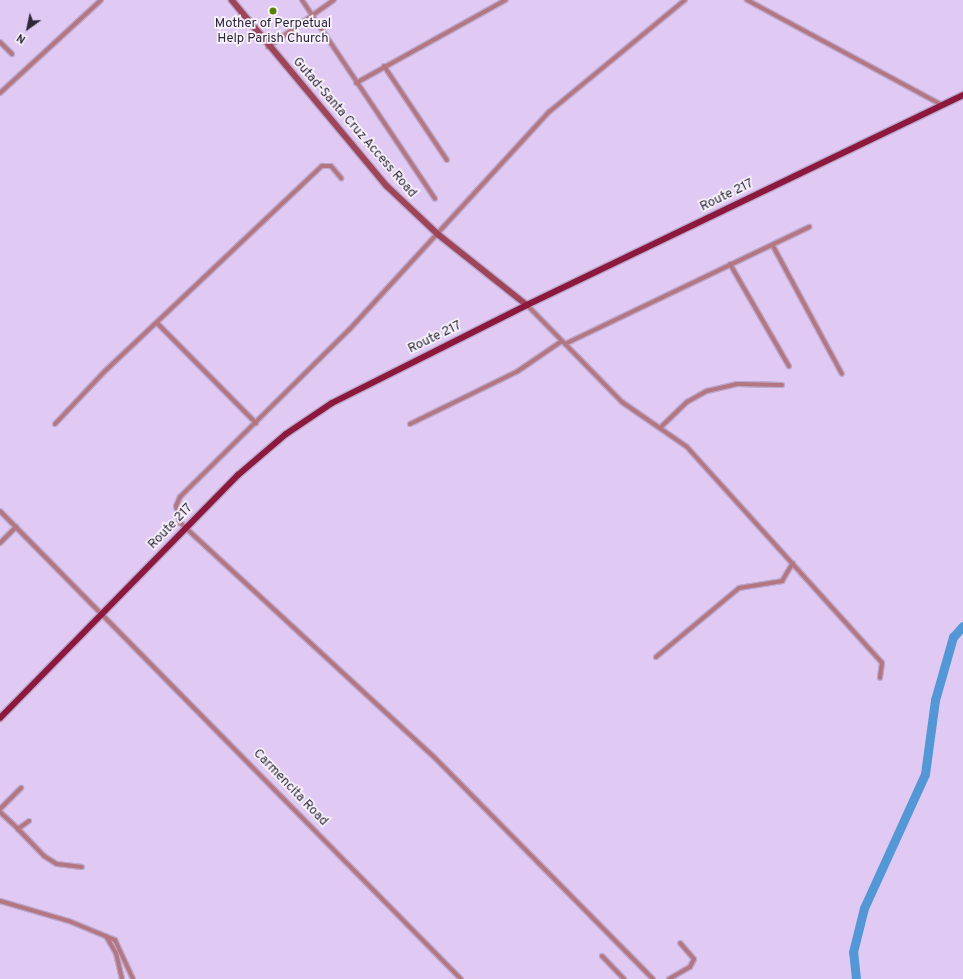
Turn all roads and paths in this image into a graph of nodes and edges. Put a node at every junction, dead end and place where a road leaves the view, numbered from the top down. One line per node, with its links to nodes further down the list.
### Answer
1 (101, 0): 14 (street)
2 (232, 0): 10 (main road, Gutad-Santa Cruz Access Road)
3 (302, 0): 8 (street)
4 (334, 0): 8 (street)
5 (506, 0): 12 (street)
6 (685, 0): 21 (street)
7 (747, 0): 16 (street)
8 (312, 14): 10 (street); 13 (street)
9 (0, 42): 11 (street)
10 (268, 47): 21 (main road, Gutad-Santa Cruz Access Road)
11 (12, 54)
12 (384, 66): 13 (street); 17 (street)
13 (356, 83): 19 (street)
14 (0, 93)
15 (963, 95): 16 (main road, Route 217)
16 (942, 105): 24 (main road, Route 217)
17 (447, 160)
18 (341, 178): 25 (street)
19 (435, 199)
20 (809, 226): 22 (street)
21 (439, 235): 24 (main road, Gutad-Santa Cruz Access Road); 30 (street)
22 (773, 246): 23 (street); 28 (street)
23 (730, 264): 26 (street); 27 (street)
24 (526, 305): 26 (street); 36 (main road, Route 217)
25 (157, 323): 30 (street); 31 (street)
26 (563, 343): 32 (street); 33 (street)
27 (789, 366)
28 (842, 374)
29 (782, 385): 33 (street)
30 (256, 423): 36 (street)
31 (56, 424)
32 (410, 424)
33 (662, 426): 38 (street)
34 (0, 511): 35 (street, Carmencita Road)
35 (16, 527): 37 (street); 39 (street, Carmencita Road)
36 (186, 527): 39 (main road, Route 217); 57 (street)
37 (0, 543)
38 (793, 563): 40 (street); 41 (street)
39 (102, 614): 42 (main road, Route 217); 55 (street, Carmencita Road)
40 (656, 657)
41 (880, 678)
42 (0, 718)
43 (21, 788): 44 (street)
44 (0, 809)
45 (0, 812): 47 (street)
46 (29, 821): 47 (street)
47 (18, 829): 48 (street)
48 (82, 867)
49 (0, 901): 50 (street)
50 (105, 934): 53 (street); 54 (street)
51 (680, 943): 58 (street)
52 (602, 956): 56 (street)
53 (122, 979)
54 (133, 979)
55 (461, 979)
56 (624, 979)
57 (653, 979)
58 (669, 979)

